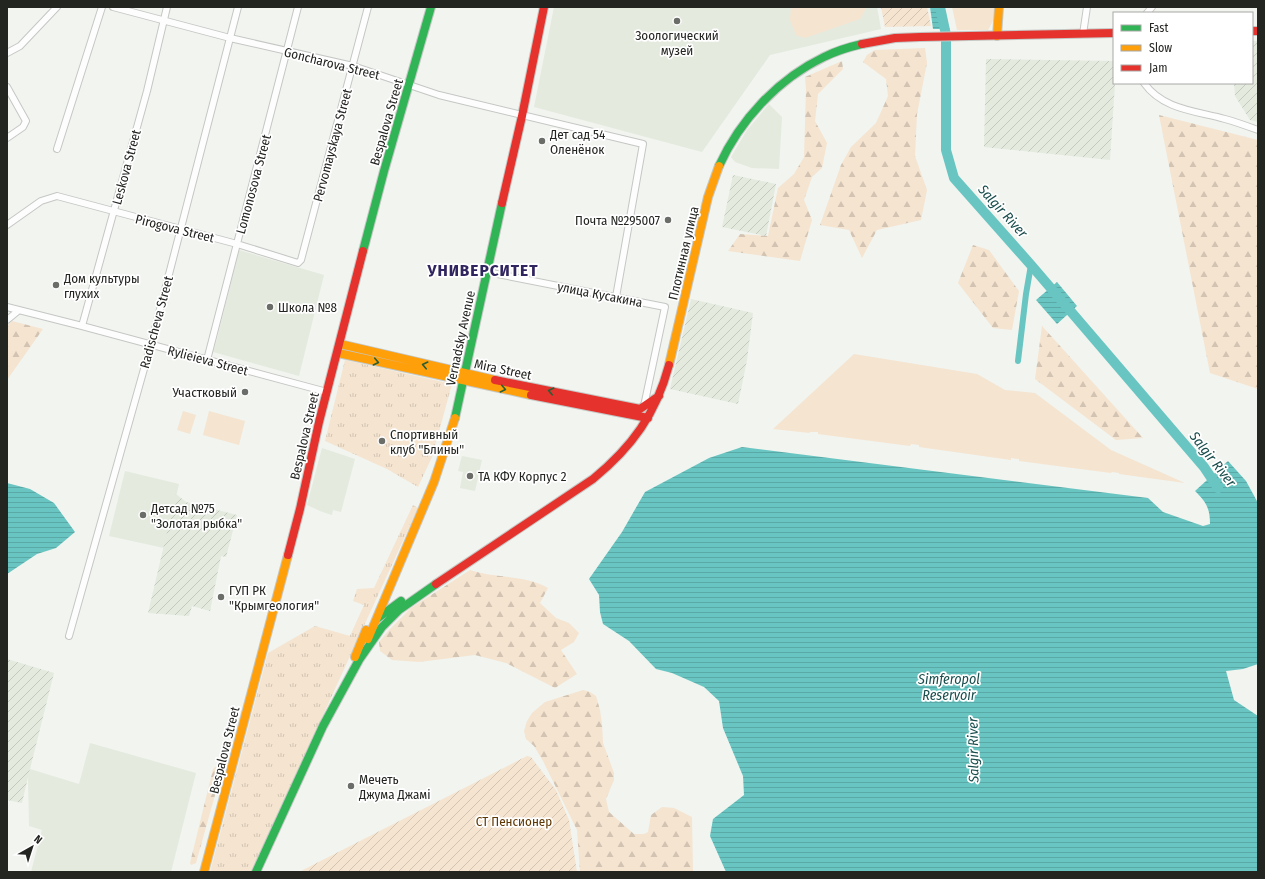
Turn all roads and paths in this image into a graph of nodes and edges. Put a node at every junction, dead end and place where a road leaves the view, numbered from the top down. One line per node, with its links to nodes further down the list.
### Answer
1 (57, 7): 18 (street)
2 (102, 7): 26 (street)
3 (113, 7): 12 (street, Goncharova Street)
4 (167, 7): 12 (street, Leskova Street)
5 (238, 7): 16 (street, Radischeva Street)
6 (298, 7): 17 (street, Lomonosova Street)
7 (368, 7): 19 (street, Pervomayskaya Street)
8 (431, 7): 21 (main road, Bespalova Street)
9 (544, 7): 23 (main road, Vernadsky Avenue)
10 (1000, 7): 15 (main road)
11 (1087, 7): 13 (street)
12 (164, 21): 16 (street, Goncharova Street); 27 (street, Leskova Street)
13 (1083, 34): 14 (main road, Плотинная улица); 15 (main road, Плотинная улица)
14 (1113, 34)
15 (997, 36): 45 (main road, Плотинная улица)
16 (230, 38): 17 (street, Goncharova Street); 29 (street, Radischeva Street)
17 (287, 51): 19 (street, Goncharova Street); 30 (street, Lomonosova Street)
18 (7, 53)
19 (353, 66): 21 (street, Goncharova Street); 31 (street, Pervomayskaya Street)
20 (1145, 84): 24 (street)
21 (409, 85): 23 (street, Goncharova Street); 40 (main road, Bespalova Street)
22 (7, 87): 25 (street)
23 (522, 116): 32 (main road, Vernadsky Avenue); 33 (street, Goncharova Street)
24 (1258, 130)
25 (7, 138)
26 (57, 149)
27 (114, 212): 28 (street, Pirogova Street); 29 (street, Pirogova Street); 38 (street, Leskova Street)
28 (7, 225)
29 (180, 229): 30 (street, Pirogova Street); 39 (street, Radischeva Street)
30 (237, 244): 31 (street, Pirogova Street); 42 (street, Lomonosova Street)
31 (300, 260)
32 (487, 272): 33 (street, улица Кусакина); 43 (main road, Vernadsky Avenue)
33 (616, 297): 35 (street, улица Кусакина)
34 (7, 307): 36 (street, Rylieieva Street)
35 (665, 307): 46 (street, Плотинная улица)
36 (18, 311): 37 (street); 38 (street, Rylieieva Street)
37 (7, 320)
38 (82, 326): 39 (street, Rylieieva Street)
39 (151, 344): 42 (street, Rylieieva Street); 51 (street, Radischeva Street)
40 (340, 344): 41 (main road, Bespalova Street); 43 (main road, Mira Street, one-way to 40)
41 (338, 353): 43 (main road, Mira Street, one-way to 43); 44 (main road, Bespalova Street)
42 (207, 360): 44 (street, Rylieieva Street)
43 (463, 376): 46 (main road, Mira Street, one-way to 43); 47 (main road, Mira Street, one-way to 47); 48 (main road, Vernadsky Avenue)
44 (328, 392): 54 (main road, Bespalova Street)
45 (659, 396): 46 (main road); 47 (main road, Плотинная улица)
46 (644, 406)
47 (648, 418): 49 (main road); 52 (main road)
48 (404, 551): 49 (main road, Vernadsky Avenue); 50 (main road, Vernadsky Avenue)
49 (376, 620): 50 (main road); 52 (main road, Vernadsky Avenue)
50 (368, 627): 53 (main road, Vernadsky Avenue)
51 (69, 636)
52 (359, 660): 53 (main road)
53 (335, 702): 55 (main road)
54 (204, 872)
55 (256, 872)

